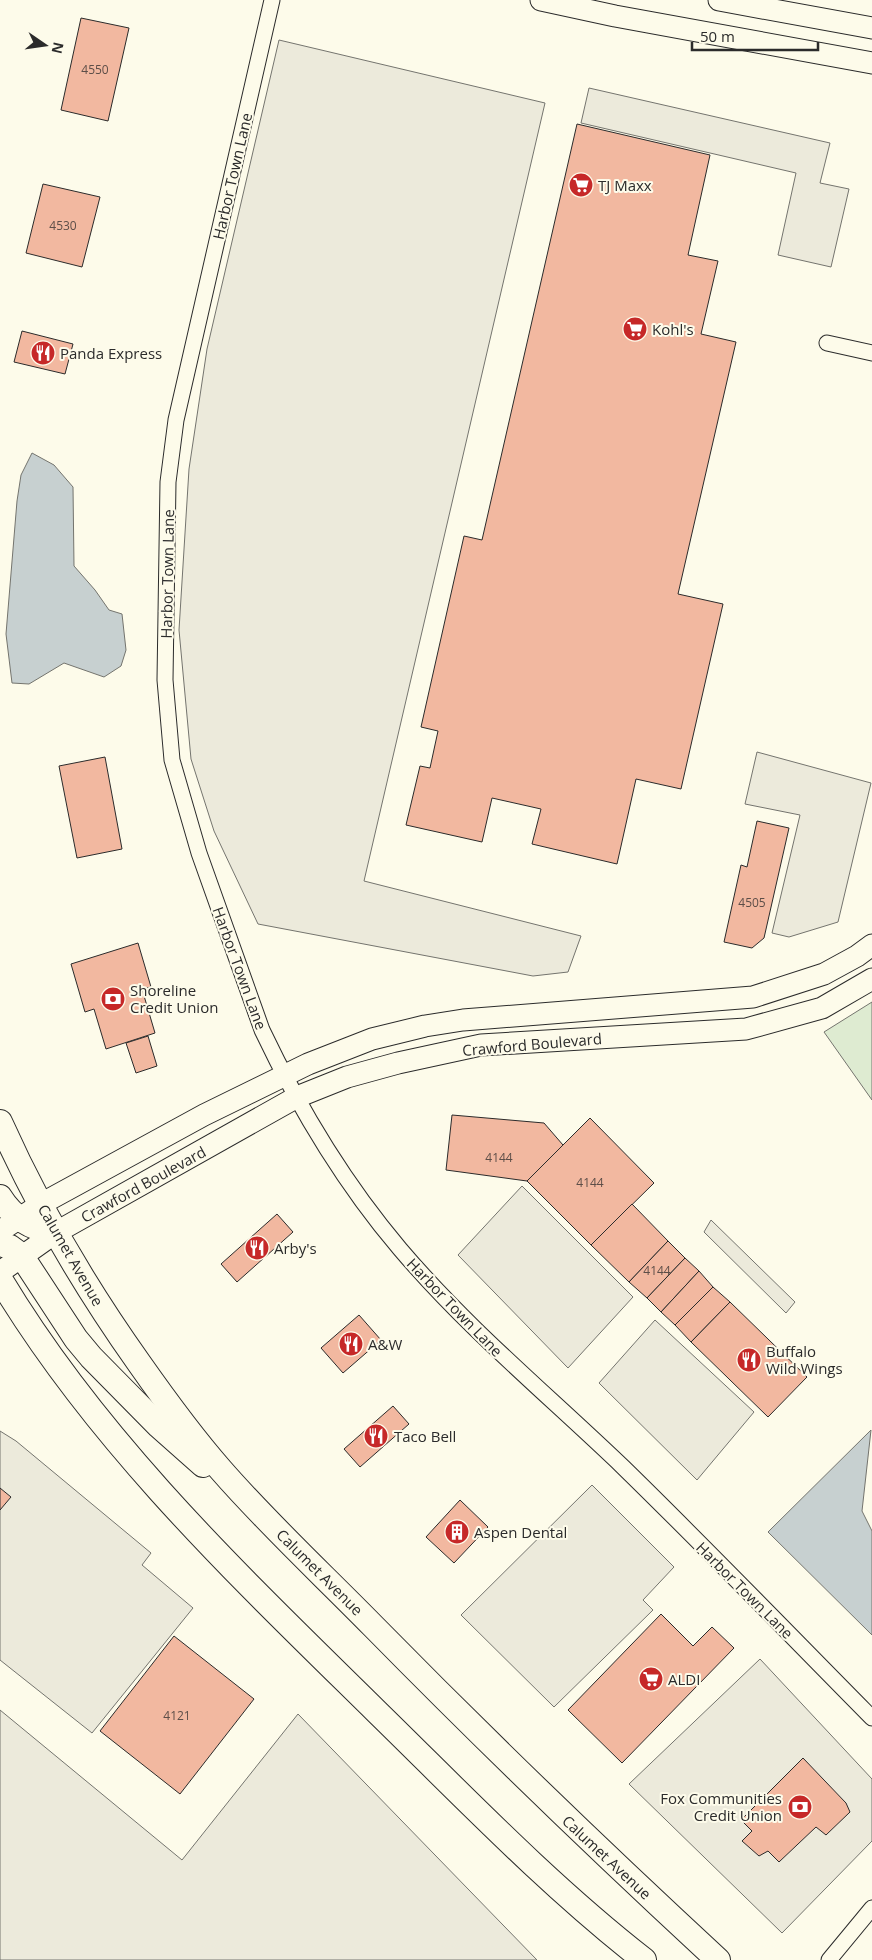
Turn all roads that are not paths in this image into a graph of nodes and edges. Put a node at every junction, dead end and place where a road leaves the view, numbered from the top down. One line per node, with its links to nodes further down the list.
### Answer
1 (272, 0): 10 (street, Harbor Town Lane)
2 (542, 0): 5 (street)
3 (719, 0): 4 (street)
4 (872, 28)
5 (872, 63)
6 (826, 343): 7 (street)
7 (872, 353)
8 (872, 945): 10 (street, Crawford Boulevard)
9 (872, 979): 11 (street, Crawford Boulevard)
10 (286, 1075): 11 (street, Harbor Town Lane); 14 (street, Crawford Boulevard)
11 (298, 1097): 16 (street, Crawford Boulevard); 22 (street, Harbor Town Lane)
12 (0, 1122): 14 (main road, Calumet Avenue)
13 (0, 1197): 15 (main road)
14 (41, 1204): 15 (street, Crawford Boulevard); 16 (main road, Calumet Avenue)
15 (9, 1225): 16 (main road)
16 (55, 1233): 18 (street, Crawford Boulevard); 21 (main road, Calumet Avenue)
17 (0, 1244): 18 (main road)
18 (21, 1255): 19 (street, Crawford Boulevard); 21 (main road)
19 (0, 1272)
20 (0, 1279): 24 (main road)
21 (238, 1489): 25 (main road, Calumet Avenue)
22 (872, 1718)
23 (872, 1908): 26 (street)
24 (644, 1960)
25 (718, 1960)
26 (830, 1960)

